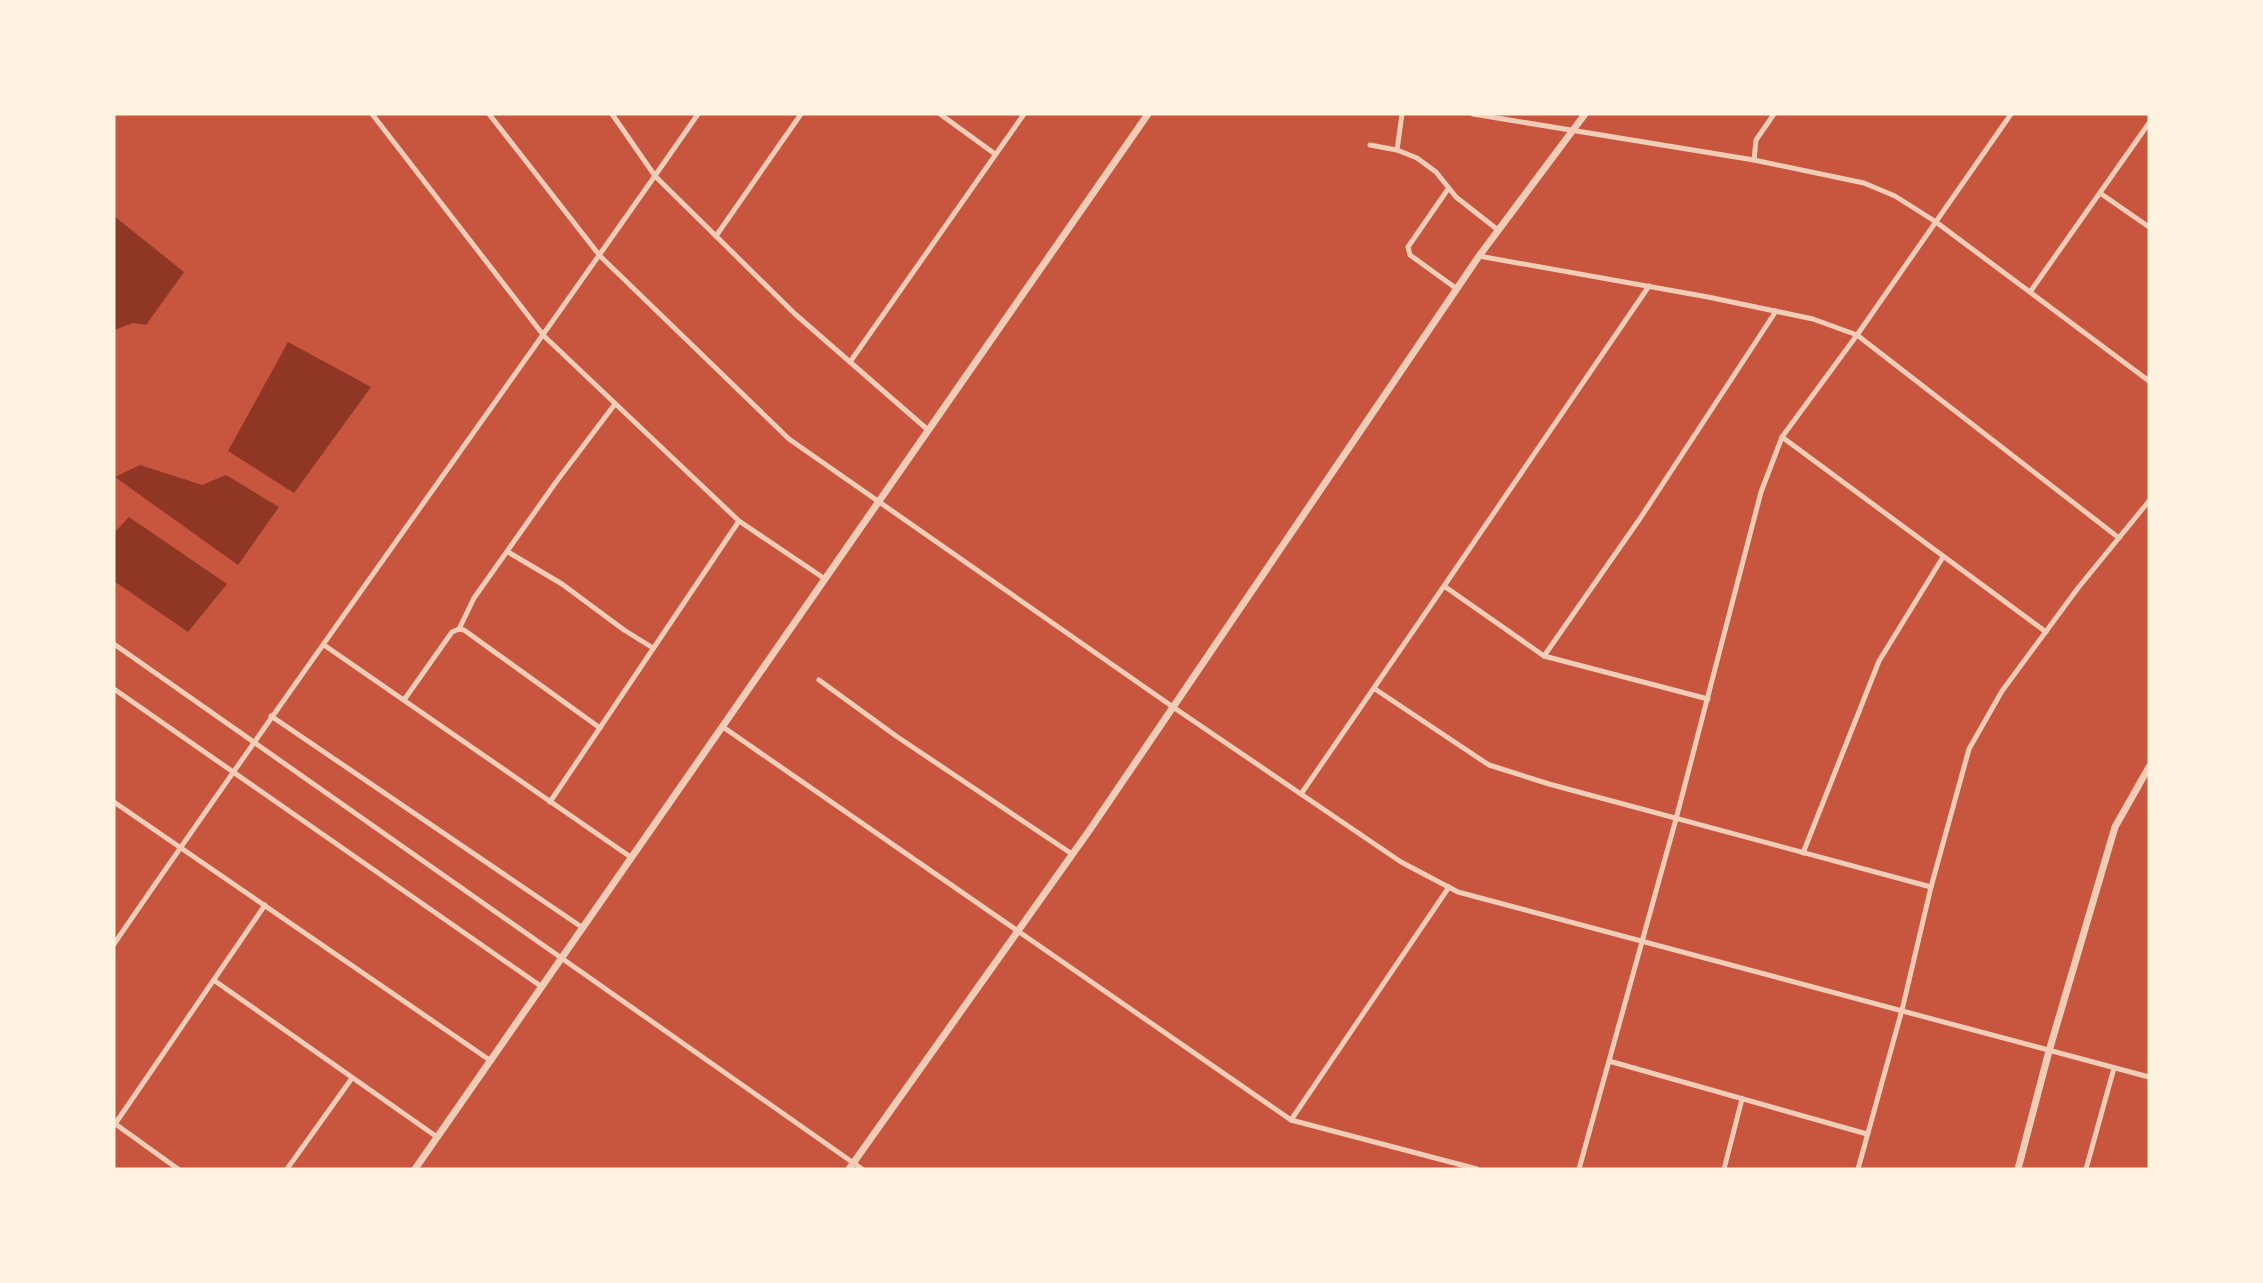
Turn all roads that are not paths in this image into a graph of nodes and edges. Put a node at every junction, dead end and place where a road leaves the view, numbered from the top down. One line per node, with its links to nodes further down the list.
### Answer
1 (372, 114): 34 (street)
2 (489, 114): 27 (street)
3 (612, 114): 20 (street)
4 (698, 114): 20 (street)
5 (801, 114): 26 (street)
6 (940, 114): 18 (street)
7 (1024, 114): 18 (street)
8 (1148, 114): 38 (street)
9 (1402, 114): 17 (street)
10 (1473, 114): 15 (street)
11 (1585, 114): 15 (street)
12 (1774, 114): 19 (street)
13 (2011, 114): 23 (street)
14 (2149, 122): 22 (street)
15 (1573, 132): 19 (street); 25 (street)
16 (1370, 145): 17 (street)
17 (1397, 150): 21 (street)
18 (995, 155): 35 (street)
19 (1754, 160): 23 (street)
20 (655, 176): 26 (street); 27 (street)
21 (1448, 188): 25 (street); 30 (street)
22 (2100, 193): 24 (street); 31 (street)
23 (1936, 222): 31 (street); 33 (street)
24 (2149, 227)
25 (1498, 230): 28 (street)
26 (716, 236): 35 (street)
27 (600, 256): 34 (street); 41 (street)
28 (1479, 256): 29 (street); 30 (street)
29 (1649, 286): 32 (street); 47 (street)
30 (1457, 289): 59 (street)
31 (2030, 292): 36 (street)
32 (1776, 312): 33 (street); 53 (street)
33 (1857, 335): 39 (street); 43 (street)
34 (544, 336): 37 (street); 51 (street)
35 (850, 362): 38 (street)
36 (2149, 381)
37 (615, 404): 42 (street); 44 (street)
38 (928, 430): 41 (street)
39 (1782, 437): 45 (street); 57 (street)
40 (2149, 501): 43 (street)
41 (878, 502): 46 (street); 59 (street)
42 (739, 521): 46 (street); 52 (street)
43 (2119, 538): 49 (street)
44 (508, 552): 48 (street); 52 (street)
45 (1943, 556): 49 (street); 71 (street)
46 (825, 579): 62 (street)
47 (1444, 586): 53 (street); 55 (street)
48 (459, 629): 58 (street); 61 (street)
49 (2046, 632): 75 (street)
50 (114, 644): 63 (street)
51 (324, 645): 58 (street); 60 (street)
52 (653, 648): 61 (street)
53 (1545, 656): 57 (street)
54 (819, 680): 72 (street)
55 (1375, 688): 66 (street); 69 (street)
56 (114, 689): 65 (street)
57 (1707, 699): 69 (street)
58 (404, 700): 68 (street)
59 (1173, 707): 66 (street); 72 (street)
60 (271, 716): 63 (street); 77 (street)
61 (600, 727): 68 (street)
62 (723, 727): 73 (street); 78 (street)
63 (253, 741): 65 (street); 81 (street)
64 (2149, 767): 85 (street)
65 (233, 771): 70 (street); 83 (street)
66 (1301, 794): 74 (street)
67 (114, 802): 70 (street)
68 (550, 802): 73 (street)
69 (1676, 819): 71 (street); 79 (street)
70 (180, 847): 76 (street); 80 (street)
71 (1803, 853): 75 (street)
72 (1072, 854): 78 (street)
73 (632, 859): 77 (street)
74 (1449, 887): 79 (street); 92 (street)
75 (1931, 887): 84 (street)
76 (265, 905): 82 (street); 87 (street)
77 (583, 928): 81 (street)
78 (1019, 930): 92 (street); 96 (street)
79 (1642, 943): 84 (street); 86 (street)
80 (114, 944)
81 (563, 958): 83 (street); 96 (street)
82 (215, 981): 90 (street); 93 (street)
83 (542, 988): 87 (street)
84 (1902, 1010): 85 (street); 94 (street)
85 (2049, 1051): 88 (street); 105 (street)
86 (1609, 1060): 91 (street); 102 (street)
87 (491, 1061): 95 (street)
88 (2114, 1068): 89 (street); 106 (street)
89 (2149, 1077)
90 (352, 1078): 95 (street); 98 (street)
91 (1742, 1099): 94 (street); 103 (street)
92 (1291, 1120): 101 (street)
93 (115, 1124): 97 (street)
94 (1867, 1134): 104 (street)
95 (437, 1138): 99 (street)
96 (851, 1166): 100 (street)
97 (178, 1169)
98 (286, 1169)
99 (415, 1169)
100 (862, 1169)
101 (1477, 1169)
102 (1579, 1169)
103 (1724, 1169)
104 (1858, 1169)
105 (2018, 1169)
106 (2086, 1169)

